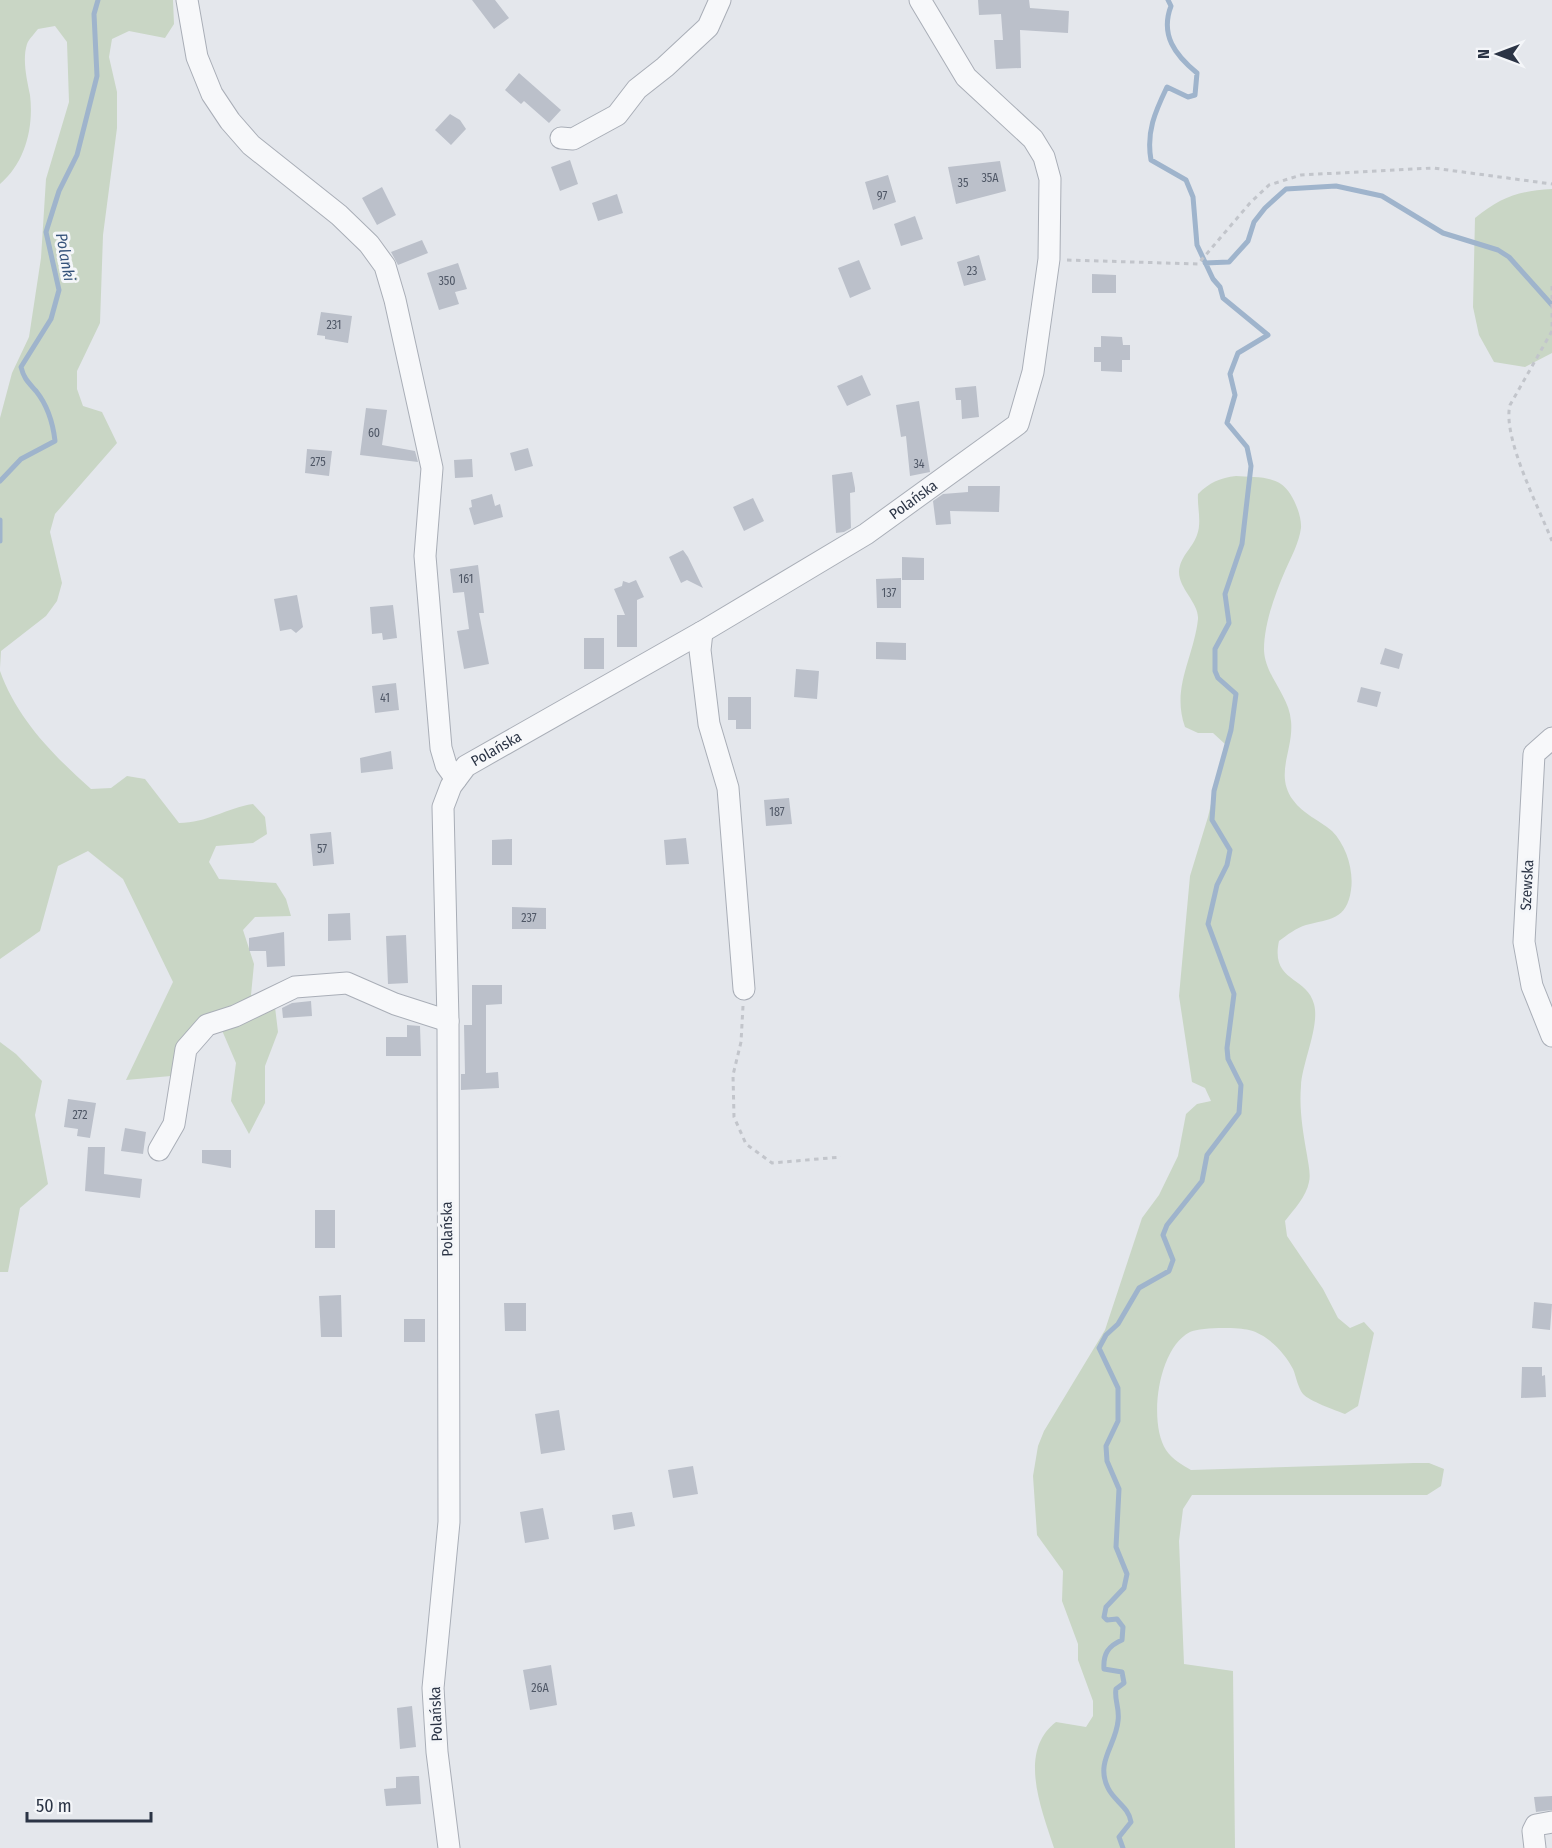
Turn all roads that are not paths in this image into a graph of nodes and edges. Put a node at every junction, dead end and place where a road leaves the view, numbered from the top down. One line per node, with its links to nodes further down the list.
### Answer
1 (187, 0): 7 (street)
2 (720, 0): 4 (street)
3 (920, 0): 5 (street, Polańska)
4 (561, 138)
5 (702, 632): 7 (street, Polańska); 8 (street)
6 (1552, 738): 10 (street, Szewska)
7 (456, 779): 9 (street, Polańska)
8 (744, 989)
9 (448, 1021): 11 (street); 13 (street, Polańska)
10 (1552, 1036)
11 (159, 1150)
12 (1552, 1822): 14 (street)
13 (449, 1848)
14 (1535, 1848)

